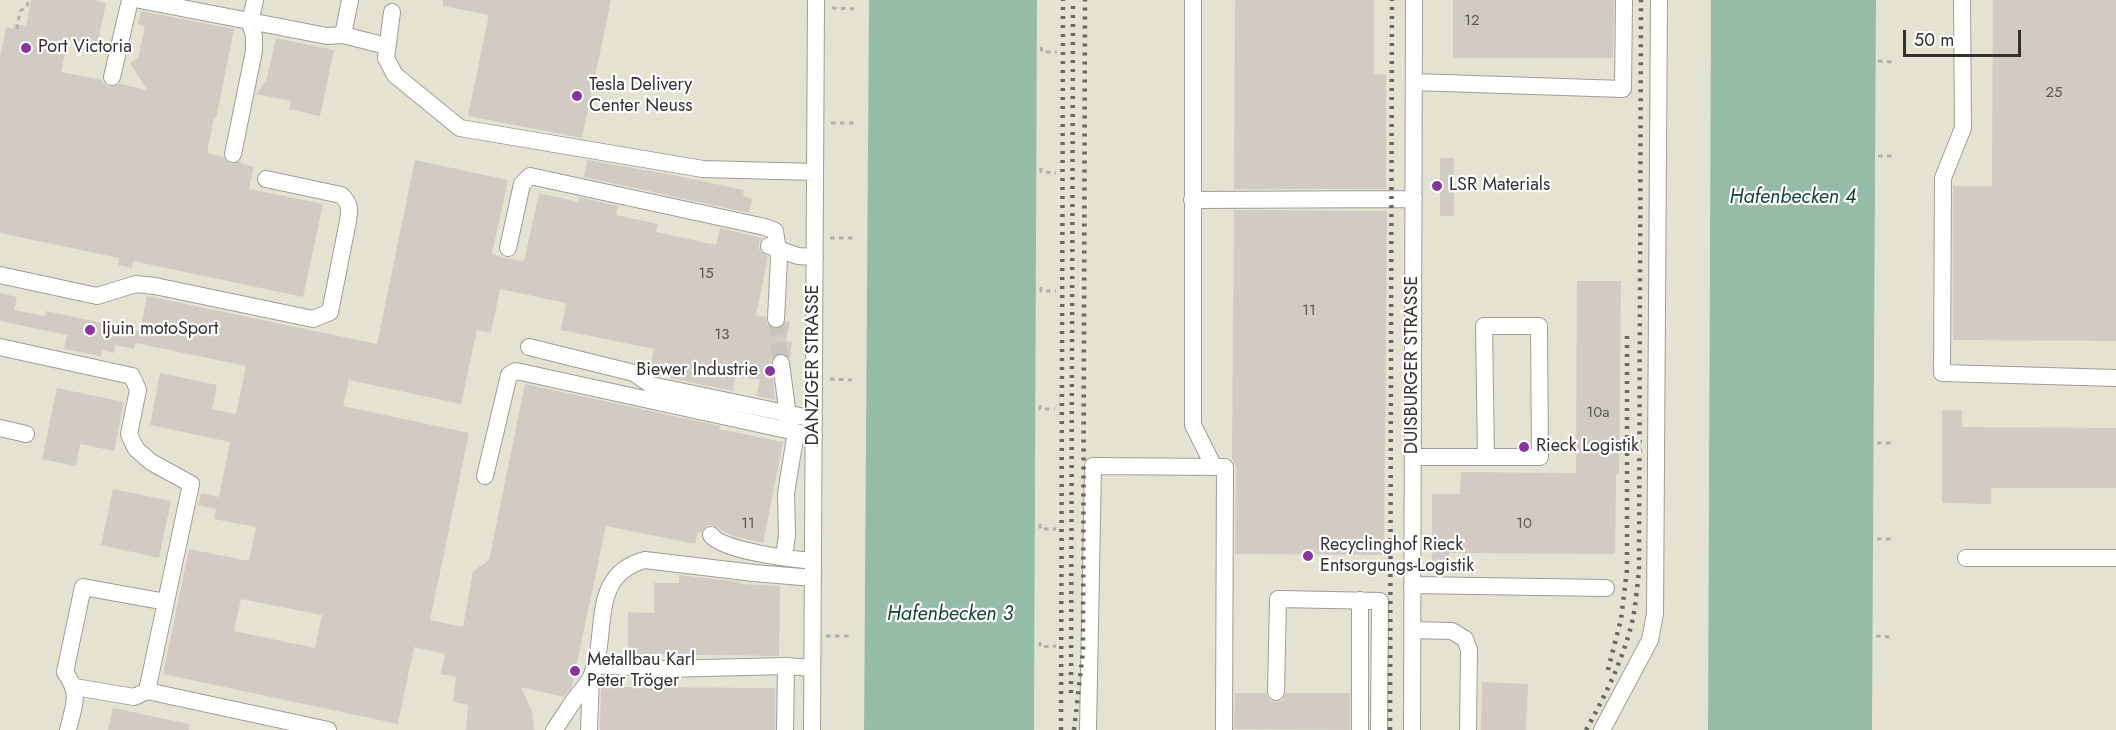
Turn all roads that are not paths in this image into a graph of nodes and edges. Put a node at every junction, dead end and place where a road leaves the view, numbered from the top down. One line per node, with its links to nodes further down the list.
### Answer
1 (130, 0): 15 (street)
2 (140, 0): 12 (street)
3 (255, 0): 12 (street)
4 (350, 0): 13 (street)
5 (1193, 0): 21 (street)
6 (1414, 0): 16 (street, DUISBURGER STRASSE)
7 (1624, 0): 16 (street)
8 (1659, 0): 68 (street)
9 (1962, 0): 30 (street)
10 (823, 4): 18 (street, DANZIGER STRASSE)
11 (392, 12): 14 (street)
12 (250, 23): 13 (street); 17 (street)
13 (343, 35): 14 (street)
14 (387, 46): 18 (street)
15 (112, 77)
16 (1414, 82): 20 (street, DUISBURGER STRASSE)
17 (233, 154)
18 (815, 171): 24 (street, DANZIGER STRASSE)
19 (266, 179): 25 (street)
20 (1414, 199): 21 (street); 36 (street, DUISBURGER STRASSE)
21 (1192, 200): 38 (street)
22 (772, 247): 23 (street); 24 (street); 26 (street)
23 (508, 248)
24 (814, 257): 31 (street, DANZIGER STRASSE)
25 (0, 275)
26 (776, 319)
27 (0, 347): 48 (street)
28 (529, 347): 32 (street)
29 (781, 363): 32 (street)
30 (2116, 378)
31 (814, 419): 32 (street); 35 (street, DANZIGER STRASSE)
32 (791, 426): 35 (street); 39 (street); 41 (street)
33 (0, 428): 34 (street)
34 (26, 434)
35 (814, 436): 44 (street, DANZIGER STRASSE)
36 (1413, 457): 37 (street); 45 (street, DUISBURGER STRASSE)
37 (1486, 457): 37 (street)
38 (1210, 466): 62 (street); 63 (street)
39 (485, 476)
40 (711, 535): 41 (street)
41 (784, 557): 44 (street)
42 (1966, 558): 43 (street)
43 (2116, 558)
44 (813, 569): 51 (street, DANZIGER STRASSE); 52 (street)
45 (1412, 585): 46 (street); 49 (street, DUISBURGER STRASSE)
46 (1606, 588)
47 (1360, 600): 55 (street); 64 (street); 65 (street)
48 (166, 602): 53 (street); 54 (street)
49 (1412, 630): 66 (street, DUISBURGER STRASSE); 67 (street)
50 (786, 666): 51 (street); 52 (street); 56 (street)
51 (812, 668): 57 (street, DANZIGER STRASSE)
52 (593, 671): 60 (street); 61 (street)
53 (75, 687): 54 (street); 58 (street)
54 (147, 691): 59 (street)
55 (1276, 692)
56 (785, 726): 57 (street)
57 (812, 727)
58 (68, 730)
59 (328, 730)
60 (554, 730)
61 (589, 730)
62 (1088, 730)
63 (1224, 730)
64 (1360, 730)
65 (1379, 730)
66 (1412, 730)
67 (1468, 730)
68 (1602, 730)

